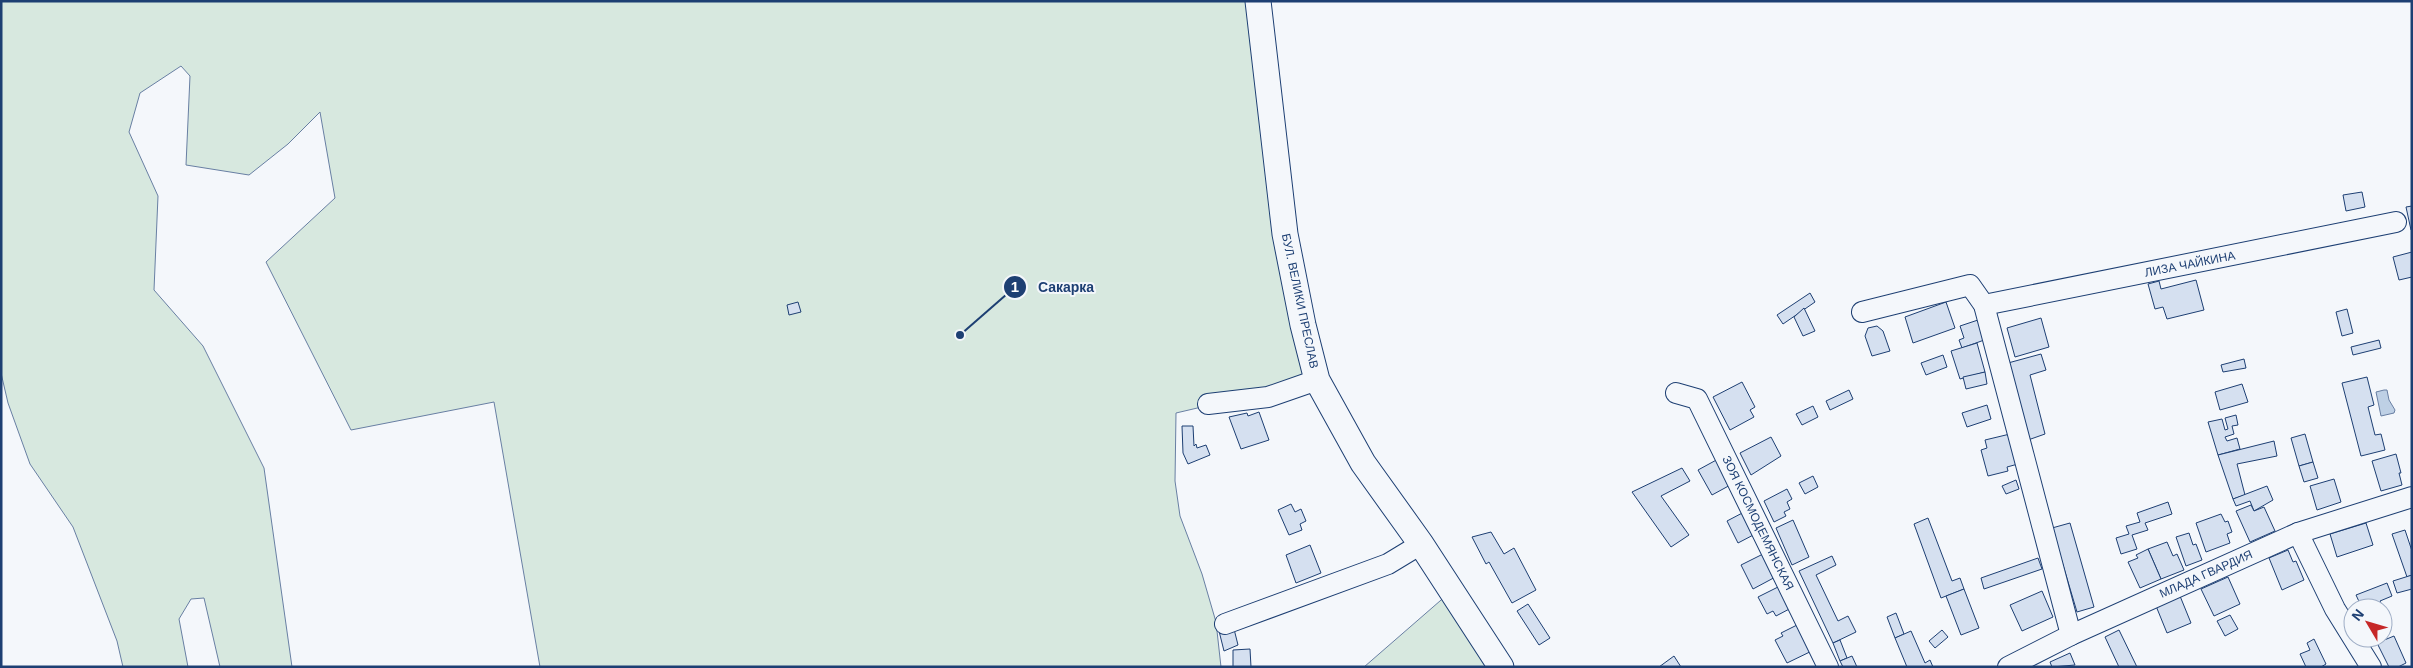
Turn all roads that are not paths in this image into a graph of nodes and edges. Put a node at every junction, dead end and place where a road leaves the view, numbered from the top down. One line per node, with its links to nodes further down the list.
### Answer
1 (1258, 1): 5 (main road, БУЛ. ВЕЛИКИ ПРЕСЛАВ)
2 (2396, 222): 3 (street, ЛИЗА ЧАЙКИНА)
3 (1984, 305): 4 (street); 12 (street)
4 (1862, 312)
5 (1317, 380): 7 (street); 10 (main road, БУЛ. ВЕЛИКИ ПРЕСЛАВ)
6 (1676, 393): 15 (street, ЗОЯ КОСМОДЕМЯНСКАЯ)
7 (1208, 404)
8 (2412, 497): 9 (street, МЛАДА ГВАРДИЯ)
9 (2298, 533): 12 (street, МЛАДА ГВАРДИЯ); 16 (street)
10 (1421, 544): 11 (street); 14 (main road, БУЛ. ВЕЛИКИ ПРЕСЛАВ)
11 (1225, 624)
12 (2071, 635): 13 (street, МЛАДА ГВАРДИЯ)
13 (2011, 666)
14 (1501, 667)
15 (1828, 667)
16 (2371, 667)

